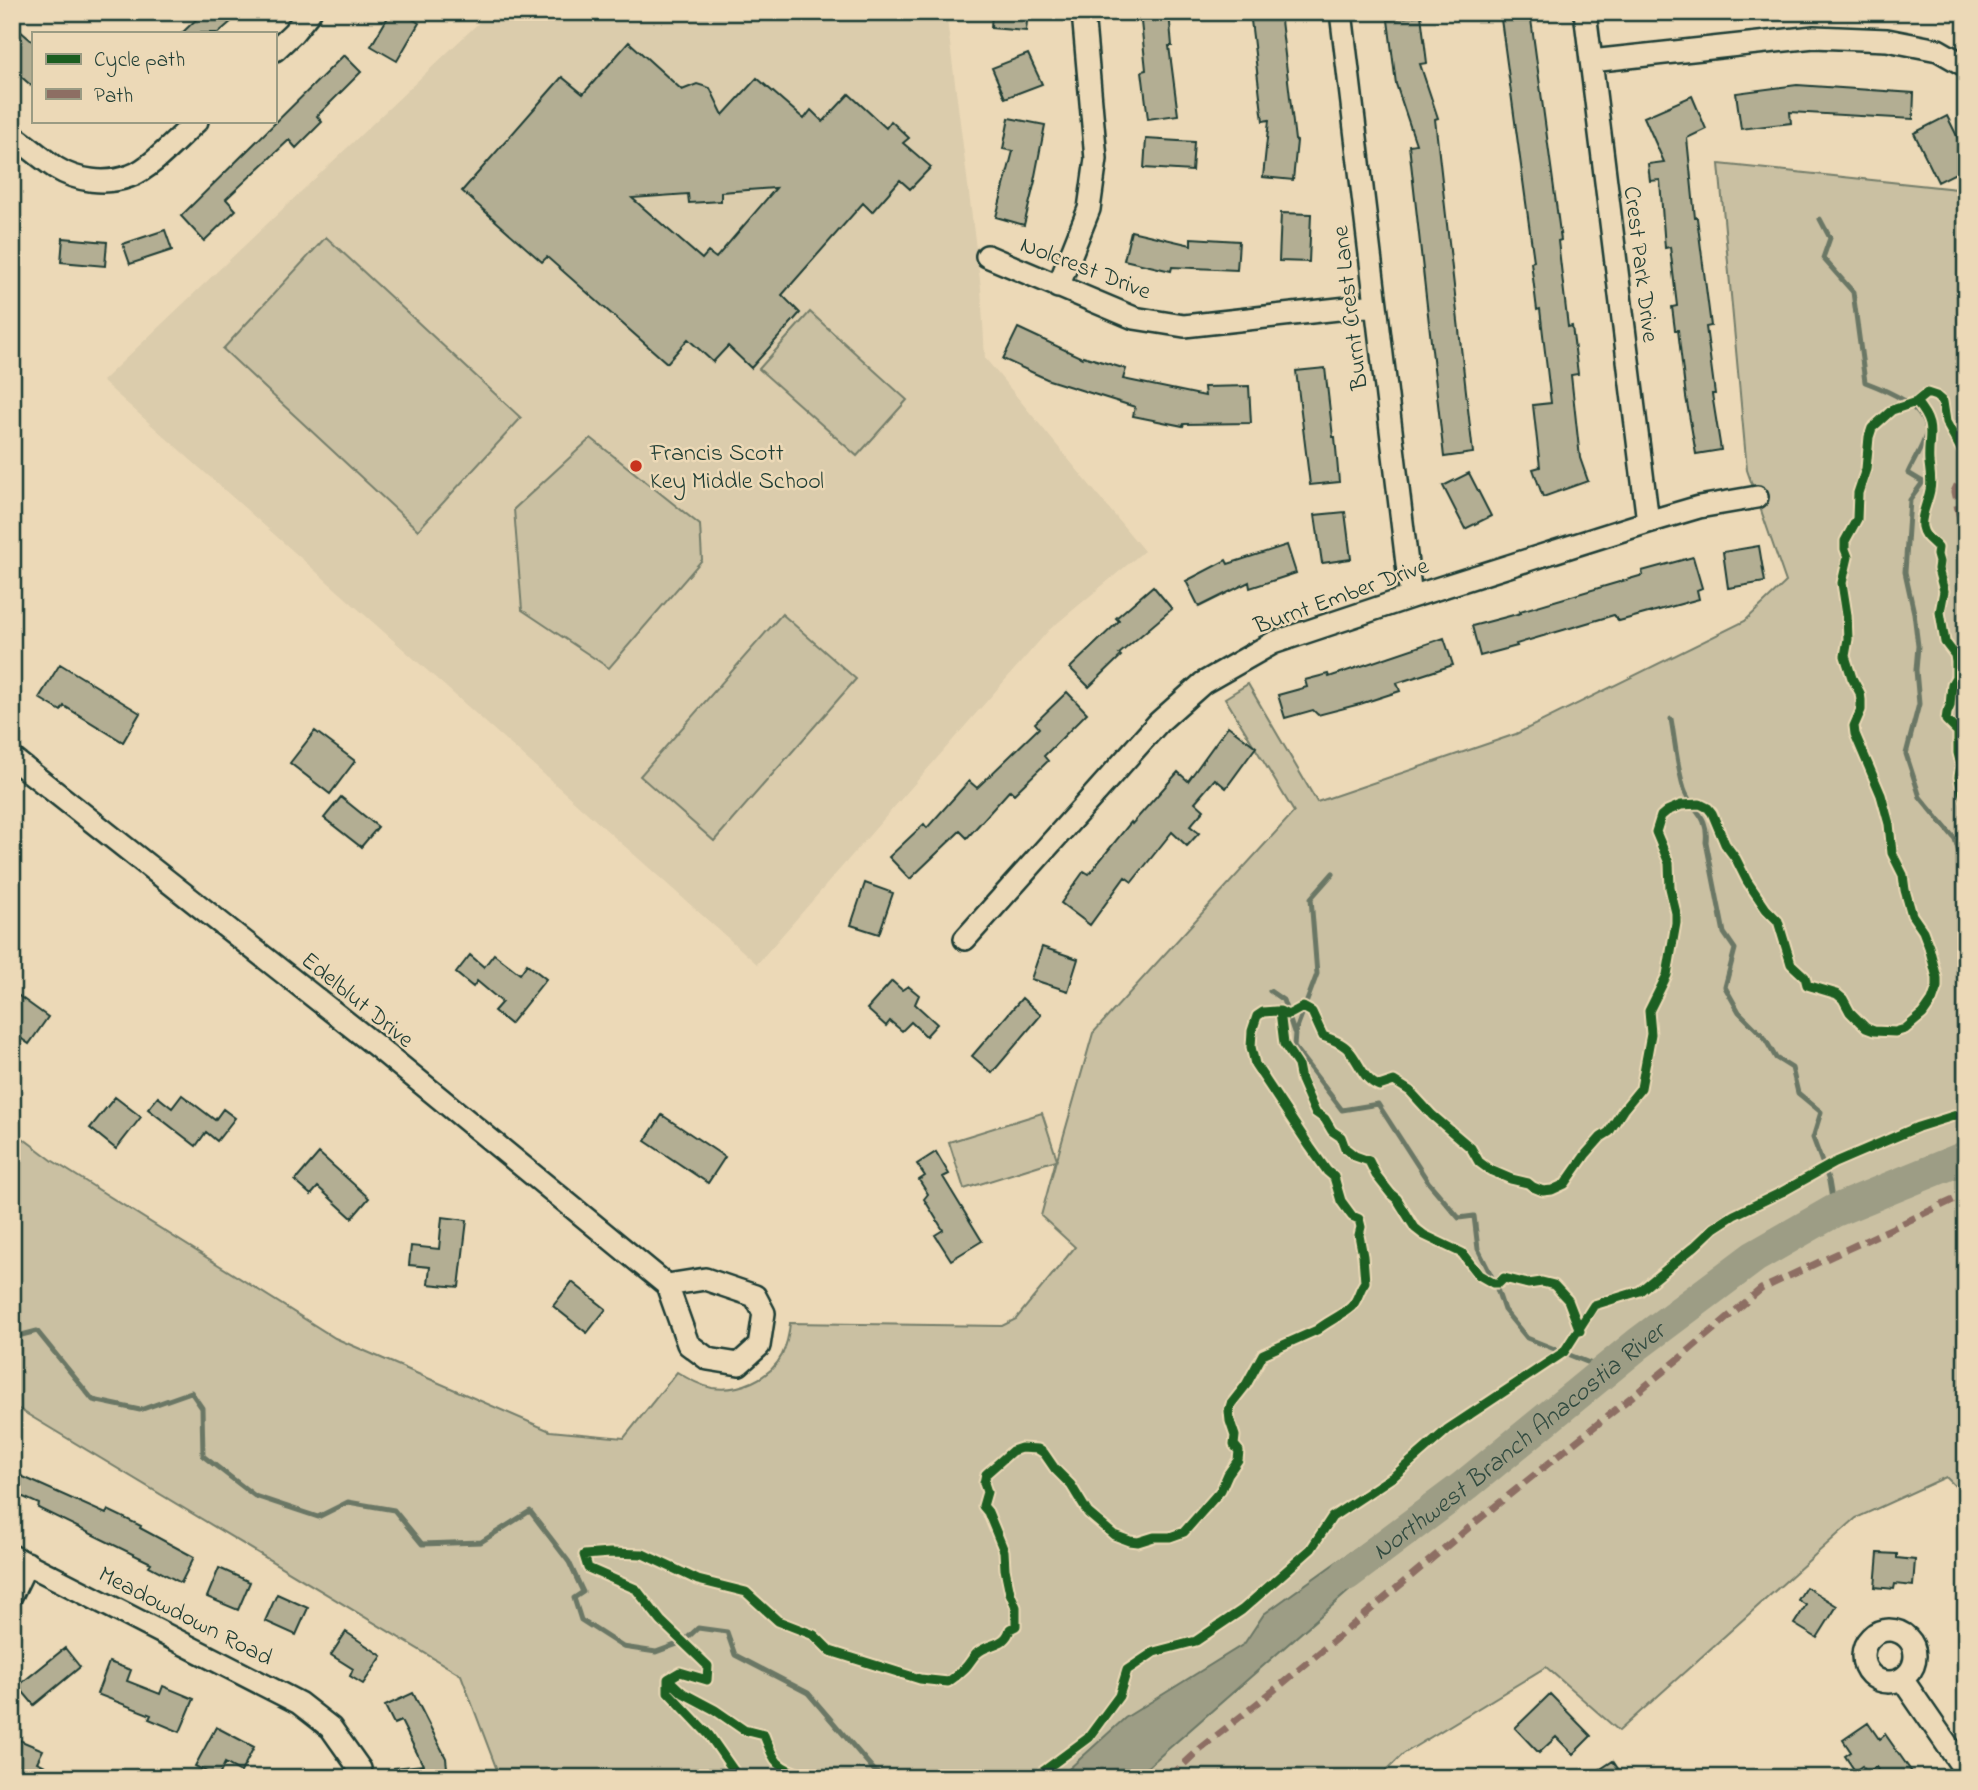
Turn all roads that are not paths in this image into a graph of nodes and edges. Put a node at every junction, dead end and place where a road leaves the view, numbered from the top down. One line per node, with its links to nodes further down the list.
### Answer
1 (310, 12): 5 (street)
2 (1083, 12): 11 (street)
3 (1341, 12): 12 (street, Burnt Crest Lane)
4 (1585, 12): 6 (street, Crest Park Drive)
5 (276, 49)
6 (1591, 61): 7 (street); 14 (street, Crest Park Drive)
7 (1966, 66)
8 (196, 122): 9 (street)
9 (12, 135)
10 (987, 256): 11 (street, Nolcrest Drive)
11 (1058, 287): 12 (street, Nolcrest Drive)
12 (1375, 305): 15 (street, Burnt Crest Lane)
13 (1757, 497): 14 (street, Burnt Ember Drive)
14 (1648, 522): 15 (street, Burnt Ember Drive)
15 (1411, 597): 17 (street, Burnt Ember Drive)
16 (12, 758): 18 (street, Edelblut Drive)
17 (965, 939)
18 (667, 1285): 18 (street)
19 (20, 1560): 20 (street); 23 (street, Meadowdown Road)
20 (12, 1594)
21 (1902, 1679): 22 (street)
22 (1966, 1772)
23 (362, 1778)

